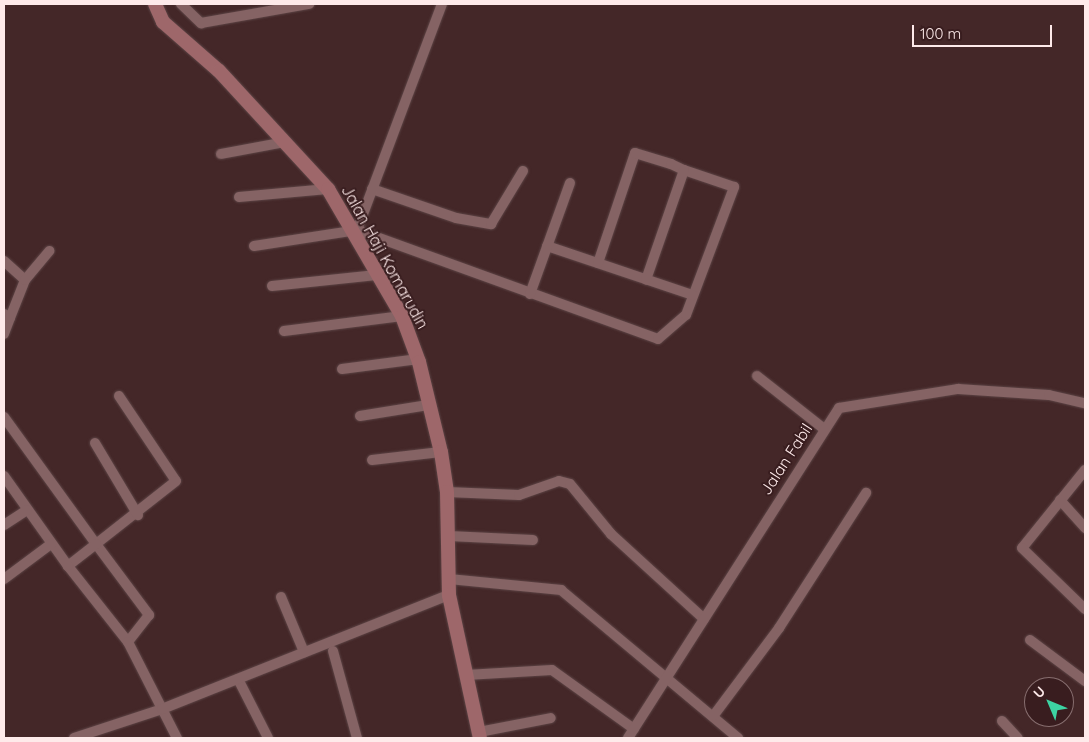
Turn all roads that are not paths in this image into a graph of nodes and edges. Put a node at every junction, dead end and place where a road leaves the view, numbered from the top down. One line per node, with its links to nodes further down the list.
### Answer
1 (155, 4): 5 (street, Jalan Haji Komarudin)
2 (181, 4): 3 (street)
3 (309, 4)
4 (442, 4): 11 (street)
5 (284, 142): 6 (street); 10 (street, Jalan Haji Komarudin)
6 (221, 154)
7 (684, 170): 18 (street); 21 (street); 24 (street)
8 (523, 171): 11 (street)
9 (570, 183): 15 (street)
10 (328, 189): 12 (street); 13 (street, Jalan Haji Komarudin)
11 (372, 189): 13 (street)
12 (239, 197)
13 (354, 229): 14 (street); 19 (street, Jalan Haji Komarudin); 23 (street)
14 (254, 246)
15 (547, 246): 18 (street); 23 (street)
16 (48, 250): 20 (street)
17 (4, 261): 20 (street)
18 (598, 263): 21 (street)
19 (376, 275): 22 (street); 26 (street, Jalan Haji Komarudin)
20 (25, 280): 25 (street)
21 (646, 280): 24 (street)
22 (272, 286)
23 (530, 294): 24 (street)
24 (693, 295)
25 (7, 316): 28 (street)
26 (402, 316): 27 (street); 29 (street, Jalan Haji Komarudin)
27 (284, 332)
28 (4, 334)
29 (418, 359): 30 (street); 34 (street, Jalan Haji Komarudin)
30 (342, 369)
31 (757, 376): 37 (street)
32 (119, 396): 47 (street)
33 (1085, 403): 37 (street, Jalan Fabil)
34 (428, 405): 35 (street); 39 (street, Jalan Haji Komarudin)
35 (360, 416)
36 (7, 421): 53 (street)
37 (824, 429): 60 (street, Jalan Fabil)
38 (95, 444): 47 (street)
39 (441, 452): 40 (street); 43 (street, Jalan Haji Komarudin)
40 (372, 460)
41 (1085, 470): 45 (street)
42 (4, 476): 46 (street)
43 (447, 492): 50 (street, Jalan Haji Komarudin); 60 (street)
44 (866, 493): 70 (street)
45 (1060, 500): 49 (street); 59 (street)
46 (27, 510): 48 (street); 52 (street)
47 (138, 515): 53 (street)
48 (4, 525)
49 (1085, 528)
50 (449, 536): 51 (street); 55 (street, Jalan Haji Komarudin)
51 (533, 540)
52 (51, 544): 54 (street); 56 (street)
53 (96, 544): 54 (street); 62 (street)
54 (68, 566): 62 (street)
55 (449, 579): 57 (street, Jalan Haji Komarudin); 66 (street)
56 (4, 580)
57 (449, 595): 63 (street); 65 (street, Jalan Haji Komarudin)
58 (281, 597): 63 (street)
59 (1085, 609)
60 (704, 619): 66 (street, Jalan Fabil)
61 (1030, 640): 68 (street)
62 (128, 642): 69 (street)
63 (304, 652): 67 (street)
64 (333, 652): 78 (street)
65 (466, 675): 73 (street); 74 (street, Jalan Haji Komarudin)
66 (668, 676): 70 (street); 73 (street, Jalan Fabil)
67 (238, 679): 69 (street); 77 (street)
68 (1085, 681)
69 (162, 709): 75 (street); 76 (street)
70 (714, 714): 80 (street)
71 (551, 718): 74 (street)
72 (1002, 721): 81 (street)
73 (634, 729): 79 (street, Jalan Fabil)
74 (479, 735)
75 (74, 738)
76 (177, 738)
77 (268, 738)
78 (357, 738)
79 (628, 738)
80 (738, 738)
81 (1018, 738)

